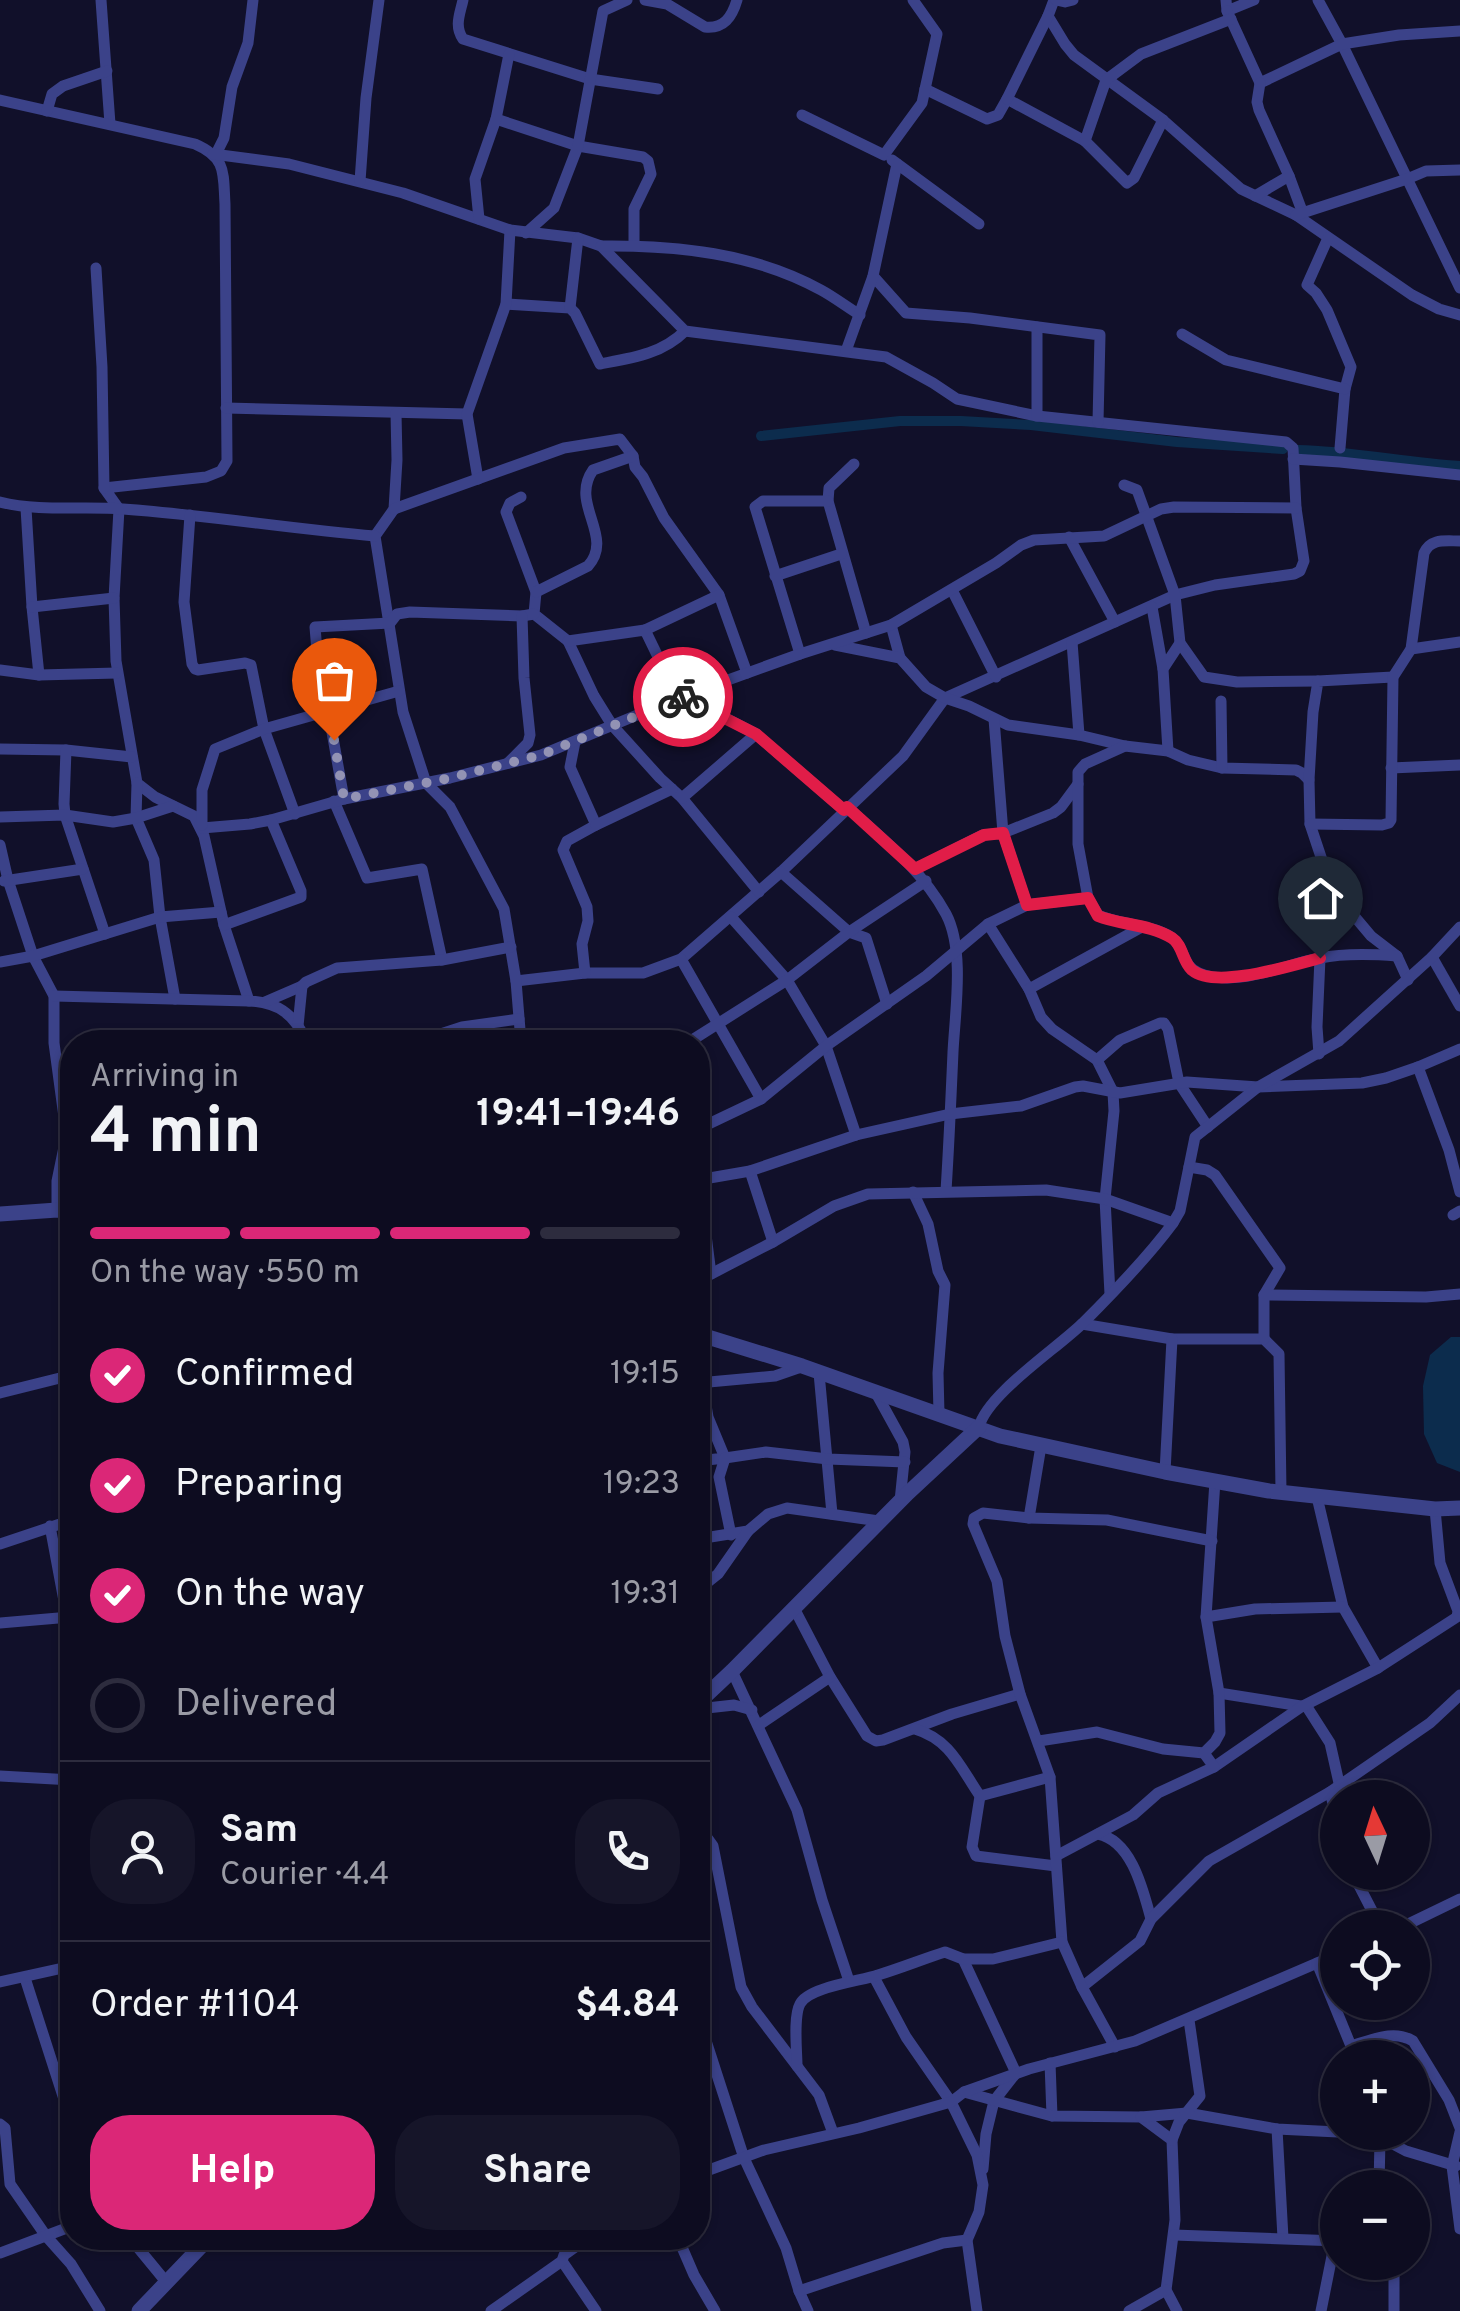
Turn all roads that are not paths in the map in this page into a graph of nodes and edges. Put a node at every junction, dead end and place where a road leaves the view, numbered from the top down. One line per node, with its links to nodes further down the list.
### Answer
1 (100, 0): 19 (street)
2 (252, 0): 34 (street)
3 (379, 0): 40 (street)
4 (463, 0): 18 (street)
5 (627, 0): 20 (street)
6 (644, 0): 13 (street)
7 (736, 0): 13 (street)
8 (913, 0): 24 (street)
9 (1055, 0): 10 (street); 15 (street)
10 (1073, 0)
11 (1254, 0): 14 (street)
12 (1318, 0): 17 (street)
13 (668, 2)
14 (1228, 10): 21 (street); 22 (street)
15 (1048, 16): 21 (street); 25 (street)
16 (1460, 31): 17 (street)
17 (1342, 44): 22 (street); 39 (street)
18 (509, 54): 20 (street); 29 (street)
19 (108, 71): 27 (street); 31 (street)
20 (590, 79): 23 (street); 33 (street)
21 (1106, 80): 30 (street); 32 (street)
22 (1260, 83): 38 (street)
23 (658, 88)
24 (925, 90): 25 (street); 35 (street)
25 (1007, 99): 32 (street)
26 (0, 100): 27 (street)
27 (47, 111): 31 (street)
28 (802, 115): 35 (street)
29 (496, 120): 33 (street); 44 (street)
30 (1163, 120): 32 (street); 41 (street)
31 (110, 124): 34 (street)
32 (1085, 141)
33 (578, 146): 47 (street); 50 (street)
34 (215, 153): 40 (street); 64 (street)
35 (884, 155): 36 (street)
36 (898, 164): 45 (street); 53 (street)
37 (1460, 170): 39 (street)
38 (1289, 176): 41 (street); 43 (street)
39 (1408, 180): 42 (street); 54 (street)
40 (360, 181): 44 (street)
41 (1255, 196): 43 (street)
42 (1323, 206): 43 (street); 48 (street)
43 (1299, 213): 48 (street)
44 (479, 219): 46 (street)
45 (979, 224)
46 (510, 230): 47 (street); 55 (street)
47 (526, 233): 49 (street)
48 (1322, 234): 57 (street); 63 (street)
49 (578, 238): 51 (street); 56 (street)
50 (634, 245): 51 (street); 58 (street)
51 (601, 246): 60 (street)
52 (96, 268): 76 (street)
53 (874, 276): 58 (street); 59 (street)
54 (1460, 288)
55 (506, 304): 56 (street); 66 (street)
56 (570, 308): 60 (street)
57 (1460, 315)
58 (860, 316): 62 (street)
59 (1037, 327): 67 (street); 68 (street)
60 (685, 330): 62 (street)
61 (1182, 334): 63 (street)
62 (846, 351): 67 (street)
63 (1345, 389): 69 (street)
64 (226, 408): 65 (street); 76 (street)
65 (396, 413): 66 (street); 83 (street)
66 (467, 414): 74 (street)
67 (1037, 416): 68 (street)
68 (1098, 422): 71 (street)
69 (1340, 448)
70 (633, 456): 74 (street); 92 (street); 93 (street)
71 (1293, 459): 73 (street); 81 (street)
72 (854, 464): 78 (street)
73 (1460, 476)
74 (478, 478): 83 (street)
75 (1124, 485): 85 (street)
76 (104, 488): 82 (street)
77 (521, 498): 92 (street)
78 (828, 500): 89 (street); 90 (street)
79 (0, 502): 80 (street)
80 (26, 508): 82 (street); 96 (street)
81 (1296, 508): 85 (street); 94 (street)
82 (119, 509): 84 (street); 95 (street)
83 (394, 509): 86 (street)
84 (190, 515): 86 (street); 127 (street)
85 (1145, 516): 87 (street); 94 (street)
86 (376, 536): 100 (street)
87 (1069, 537): 91 (street); 99 (street)
88 (1460, 541): 109 (street)
89 (842, 554): 90 (street); 103 (street)
90 (775, 576): 110 (street)
91 (952, 590): 101 (street); 117 (street)
92 (536, 592): 98 (street)
93 (719, 595): 102 (street); 114 (street)
94 (1175, 596): 97 (street); 107 (street)
95 (114, 598): 96 (street); 115 (street)
96 (32, 606): 116 (street)
97 (1152, 607): 99 (street); 112 (street)
98 (528, 615): 100 (street); 104 (street); 136 (street)
99 (1115, 622): 105 (street)
100 (390, 623): 120 (street); 124 (street)
101 (891, 624): 103 (street); 111 (street)
102 (645, 630): 104 (street); 121 (street)
103 (866, 633): 108 (street)
104 (568, 641): 126 (street)
105 (1072, 642): 117 (street); 129 (street)
106 (1460, 642): 109 (street)
107 (1180, 643): 112 (street); 119 (street)
108 (833, 645): 110 (street); 111 (street)
109 (1411, 649): 118 (street)
110 (800, 654): 114 (street)
111 (900, 658): 122 (street)
112 (1163, 669): 134 (street)
113 (0, 670): 116 (street)
114 (747, 673): 121 (street)
115 (117, 674): 116 (street); 135 (street)
116 (38, 675)
117 (996, 677): 122 (street)
118 (1394, 678): 119 (street); 139 (street)
119 (1318, 681): 141 (street)
120 (399, 691): 124 (street); 142 (street)
121 (682, 697): 126 (street); 128 (street)
122 (944, 698): 125 (street); 149 (street)
123 (1220, 701): 138 (street)
124 (325, 710): 127 (street); 146 (street)
125 (994, 719): 129 (street); 158 (street)
126 (612, 725): 130 (street); 145 (street)
127 (264, 729): 150 (street); 157 (street)
128 (756, 734): 145 (street); 149 (street)
129 (1079, 735): 131 (street)
130 (575, 742): 136 (street); 156 (street)
131 (1126, 746): 134 (street); 144 (street)
132 (0, 749): 133 (street)
133 (66, 750): 135 (street); 151 (street)
134 (1168, 751): 138 (street)
135 (132, 758): 143 (street)
136 (507, 764): 140 (street)
137 (1460, 765): 139 (street)
138 (1222, 768): 141 (street)
139 (1391, 768): 155 (street)
140 (450, 778): 142 (street); 148 (street)
141 (1309, 780): 155 (street)
142 (426, 782): 146 (street); 148 (street)
143 (137, 784): 147 (street); 153 (street)
144 (1078, 784): 158 (street); 166 (street)
145 (677, 793): 156 (street); 165 (street)
146 (339, 800): 150 (street); 183 (street)
147 (173, 806): 153 (street); 157 (street)
148 (450, 806): 176 (street)
149 (846, 808): 161 (street); 162 (street)
150 (295, 814): 154 (street)
151 (65, 816): 152 (street); 153 (street); 160 (street)
152 (0, 817)
153 (136, 818): 168 (street)
154 (270, 820): 157 (street); 170 (street)
155 (1310, 824): 179 (street)
156 (596, 825): 185 (street)
157 (201, 826): 170 (street)
158 (1003, 833): 161 (street); 167 (street)
159 (0, 845): 163 (street)
160 (83, 869): 163 (street); 175 (street)
161 (915, 869): 164 (street)
162 (782, 872): 165 (street); 174 (street)
163 (4, 881): 178 (street)
164 (926, 882): 174 (street); 177 (street)
165 (759, 892): 169 (street)
166 (1088, 898): 167 (street); 173 (street)
167 (1027, 905): 171 (street)
168 (160, 916): 170 (street); 175 (street); 192 (street)
169 (732, 917): 182 (street); 186 (street)
170 (222, 918): 193 (street)
171 (988, 924): 177 (street); 190 (street)
172 (1460, 926): 181 (street)
173 (1142, 927): 180 (street); 190 (street)
174 (849, 932): 186 (street); 195 (street)
175 (105, 934): 178 (street)
176 (511, 947): 183 (street); 188 (street)
177 (956, 953): 195 (street); 214 (street)
178 (33, 956): 184 (street); 191 (street)
179 (1396, 956): 180 (street); 187 (street)
180 (1320, 958): 206 (street)
181 (1432, 958): 187 (street); 196 (street)
182 (682, 959): 185 (street); 198 (street)
183 (442, 960): 189 (street)
184 (0, 962)
185 (585, 973): 188 (street)
186 (787, 980): 198 (street); 204 (street)
187 (1408, 980): 206 (street)
188 (516, 981): 197 (street)
189 (302, 986): 194 (street); 200 (street)
190 (1028, 989): 207 (street)
191 (54, 996): 192 (street); 210 (street)
192 (175, 1000): 193 (street)
193 (249, 1001): 194 (street)
194 (265, 1002): 199 (street)
195 (887, 1004): 204 (street)
196 (1460, 1006)
197 (519, 1020): 201 (street); 202 (street)
198 (717, 1024): 203 (street); 213 (street)
199 (299, 1030)
200 (303, 1030)
201 (453, 1030)
202 (520, 1030)
203 (708, 1030)
204 (826, 1046): 213 (street); 217 (street)
205 (1460, 1049): 208 (street)
206 (1319, 1054): 211 (street)
207 (1097, 1060): 209 (street); 212 (street)
208 (1418, 1068): 211 (street); 218 (street)
209 (1179, 1083): 211 (street); 212 (street); 216 (street)
210 (60, 1087)
211 (1258, 1087): 216 (street)
212 (1113, 1092): 214 (street); 227 (street)
213 (761, 1099): 215 (street)
214 (950, 1114): 217 (street); 223 (street)
215 (710, 1125)
216 (1208, 1127): 220 (street)
217 (856, 1135): 221 (street)
218 (1454, 1148): 225 (street)
219 (60, 1166): 226 (street)
220 (1189, 1167): 230 (street); 235 (street)
221 (750, 1171): 222 (street); 231 (street)
222 (710, 1178)
223 (946, 1190): 224 (street); 227 (street)
224 (912, 1192): 231 (street); 246 (street)
225 (1460, 1192)
226 (60, 1193)
227 (1105, 1199): 230 (street); 233 (street)
228 (60, 1212): 229 (street)
229 (0, 1214)
230 (1174, 1223): 233 (street)
231 (773, 1242): 232 (street)
232 (710, 1271)
233 (1110, 1294): 236 (street)
234 (1460, 1294): 235 (street)
235 (1264, 1295): 238 (street)
236 (1082, 1324): 239 (street); 248 (street)
237 (710, 1338): 240 (street)
238 (1264, 1339): 239 (street); 256 (street)
239 (1172, 1340): 254 (street)
240 (802, 1366): 241 (street); 243 (street)
241 (819, 1373): 245 (street); 252 (street)
242 (60, 1378): 244 (street)
243 (710, 1381)
244 (0, 1392)
245 (876, 1393): 246 (street); 253 (street)
246 (939, 1414): 248 (street)
247 (710, 1422): 250 (street)
248 (978, 1427): 249 (street); 258 (street)
249 (1041, 1446): 254 (street); 262 (street)
250 (725, 1458): 251 (street); 252 (street); 267 (street)
251 (710, 1459)
252 (828, 1459): 253 (street); 261 (street)
253 (905, 1462): 258 (street)
254 (1165, 1472): 255 (street)
255 (1216, 1481): 256 (street); 269 (street)
256 (1281, 1492): 257 (street)
257 (1317, 1496): 260 (street); 273 (street)
258 (900, 1500): 263 (street)
259 (1460, 1508): 260 (street)
260 (1435, 1509): 278 (street)
261 (832, 1514): 263 (street); 266 (street)
262 (1029, 1518): 269 (street); 283 (street)
263 (879, 1521): 274 (street)
264 (60, 1523): 265 (street)
265 (50, 1526): 270 (street); 271 (street)
266 (748, 1531): 267 (street); 272 (street)
267 (731, 1535): 268 (street)
268 (710, 1538)
269 (1212, 1541): 275 (street)
270 (0, 1544)
271 (60, 1572)
272 (710, 1580)
273 (1343, 1607): 275 (street); 278 (street)
274 (794, 1608): 279 (street); 280 (street)
275 (1206, 1617): 281 (street)
276 (60, 1618): 277 (street)
277 (0, 1623)
278 (1378, 1668): 286 (street)
279 (732, 1671): 282 (street); 287 (street)
280 (830, 1678): 288 (street); 289 (street)
281 (1219, 1693): 286 (street); 291 (street)
282 (710, 1694)
283 (1020, 1694): 289 (street); 290 (street)
284 (1460, 1694): 297 (street)
285 (710, 1706): 287 (street)
286 (1301, 1707): 292 (street); 296 (street)
287 (752, 1710): 288 (street)
288 (759, 1725): 314 (street)
289 (915, 1729): 298 (street)
290 (1038, 1741): 291 (street); 294 (street)
291 (1204, 1753): 292 (street)
292 (1214, 1766): 300 (street)
293 (0, 1776): 295 (street)
294 (1050, 1777): 298 (street); 302 (street)
295 (60, 1779)
296 (1334, 1780)
297 (1347, 1780)
298 (980, 1796): 302 (street)
299 (1320, 1797): 305 (street)
300 (1098, 1834): 302 (street); 305 (street)
301 (710, 1842): 323 (street)
302 (1056, 1861): 306 (street)
303 (1460, 1899): 304 (street)
304 (1430, 1914)
305 (1151, 1918): 315 (street)
306 (1062, 1942): 307 (street); 315 (street)
307 (963, 1959): 311 (street); 326 (street)
308 (1320, 1962): 309 (street)
309 (1317, 1963): 316 (street); 317 (street)
310 (60, 1969): 312 (street)
311 (874, 1976): 314 (street); 329 (street)
312 (25, 1978): 313 (street); 325 (street)
313 (0, 1982)
314 (849, 1982): 323 (street)
315 (1082, 1987): 320 (street)
316 (1188, 2020): 320 (street); 330 (street)
317 (1347, 2040)
318 (1382, 2040): 319 (street)
319 (1411, 2040)
320 (1115, 2046): 322 (street)
321 (710, 2053): 340 (street)
322 (1050, 2063): 326 (street); 331 (street)
323 (797, 2066): 337 (street)
324 (1430, 2070): 335 (street)
325 (60, 2072)
326 (1016, 2074): 327 (street); 328 (street)
327 (964, 2092): 328 (street); 329 (street)
328 (994, 2101): 331 (street); 344 (street)
329 (951, 2102): 337 (street); 344 (street)
330 (1188, 2113): 332 (street); 334 (street); 338 (street)
331 (1052, 2116): 332 (street)
332 (1141, 2117): 338 (street)
333 (0, 2124): 343 (street)
334 (1278, 2129): 336 (street); 349 (street)
335 (1460, 2130): 341 (street)
336 (1320, 2131)
337 (833, 2133): 340 (street)
338 (1172, 2140): 347 (street)
339 (1406, 2150): 341 (street)
340 (744, 2158): 342 (street); 362 (street)
341 (1456, 2166): 345 (street)
342 (710, 2170)
343 (5, 2182): 348 (street)
344 (982, 2182): 350 (street)
345 (1460, 2229)
346 (60, 2231): 348 (street)
347 (1174, 2235): 349 (street); 361 (street)
348 (46, 2236): 356 (street); 363 (street)
349 (1282, 2238): 351 (street)
350 (967, 2240): 362 (street); 369 (street)
351 (1320, 2240)
352 (140, 2250): 360 (street)
353 (197, 2250): 360 (street)
354 (572, 2250): 357 (street)
355 (683, 2250): 367 (street)
356 (0, 2253)
357 (562, 2261): 365 (street); 366 (street)
358 (1328, 2280): 372 (street)
359 (1394, 2280): 373 (street)
360 (166, 2282): 364 (street)
361 (1166, 2290): 370 (street); 371 (street)
362 (799, 2291): 368 (street)
363 (100, 2311)
364 (139, 2311)
365 (491, 2311)
366 (596, 2311)
367 (716, 2311)
368 (808, 2311)
369 (977, 2311)
370 (1129, 2311)
371 (1177, 2311)
372 (1321, 2311)
373 (1394, 2311)

